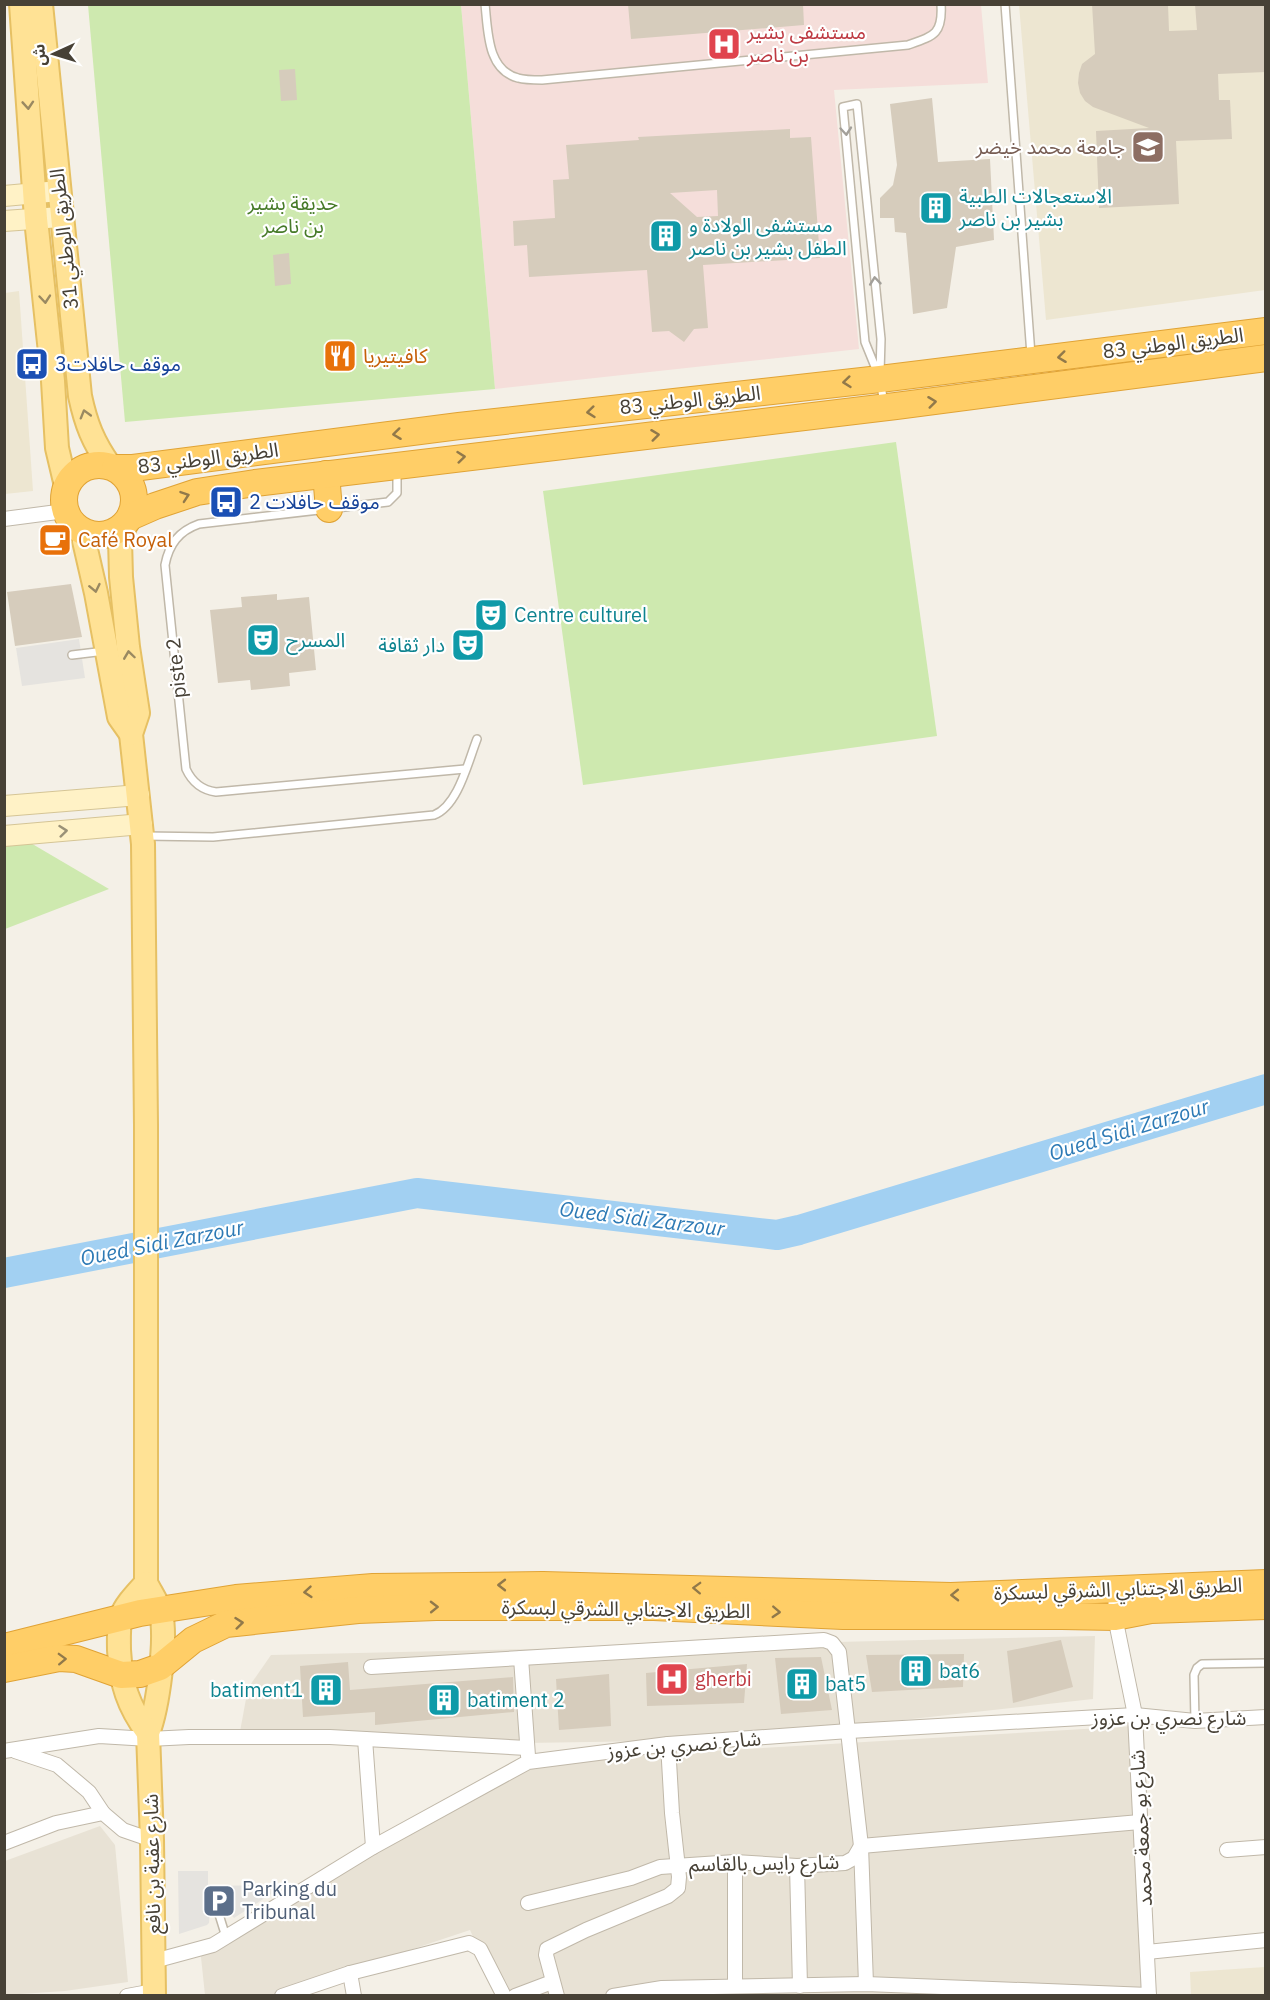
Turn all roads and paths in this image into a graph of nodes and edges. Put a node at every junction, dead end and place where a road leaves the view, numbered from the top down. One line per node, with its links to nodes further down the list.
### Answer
1 (21, 4): 7 (main road, one-way to 7)
2 (41, 4): 6 (main road, الطريق الوطني 31)
3 (485, 4): 4 (lane)
4 (941, 4)
5 (1005, 4): 14 (lane)
6 (59, 191): 7 (main road); 9 (main road, الطريق الوطني 31)
7 (35, 193): 8 (main road); 10 (main road)
8 (4, 196)
9 (62, 217): 10 (main road); 18 (main road, الطريق الوطني 31, one-way to 9)
10 (36, 219): 11 (main road); 20 (main road, one-way to 20)
11 (4, 221)
12 (1266, 331): 14 (highway, الطريق الوطني 83, one-way to 14)
13 (1266, 358): 16 (highway, الطريق الوطني 83, one-way to 13)
14 (1032, 360): 15 (highway, الطريق الوطني 83)
15 (880, 379): 15 (lane, one-way to 15); 16 (lane); 18 (highway, الطريق الوطني 83, one-way to 18)
16 (885, 408): 17 (highway, الطريق الوطني 83, one-way to 16)
17 (397, 465): 19 (highway, الطريق الوطني 83); 21 (lane, piste 2)
18 (113, 467): 20 (highway); 23 (highway)
19 (326, 474): 21 (highway); 23 (highway, الطريق الوطني 83, one-way to 19)
20 (65, 499): 22 (street); 24 (highway)
21 (329, 509): 29 (lane, piste 2)
22 (4, 519)
23 (129, 519): 24 (highway); 27 (main road, one-way to 23)
24 (82, 531): 25 (main road, one-way to 25)
25 (107, 650): 26 (lane); 27 (main road)
26 (72, 655)
27 (131, 734): 30 (main road)
28 (477, 739): 29 (lane)
29 (465, 769): 32 (lane)
30 (139, 795): 31 (main road); 32 (main road)
31 (4, 806)
32 (142, 834): 33 (main road, one-way to 32); 34 (main road)
33 (4, 836)
34 (146, 1579): 38 (main road, شارع عقبة بن نافع); 39 (main road)
35 (1266, 1583): 36 (highway, الطريق الاجتنابي الشرقي لبسكرة)
36 (1116, 1590): 38 (highway, الطريق الاجتنابي الشرقي لبسكرة, one-way to 38); 40 (street, شارع بو جمعة محمد)
37 (1266, 1606): 40 (highway, الطريق الاجتنابي الشرقي لبسكرة)
38 (160, 1611): 39 (highway, الطريق الاجتنابي الشرقي لبسكرة); 44 (main road, شارع عقبة بن نافع)
39 (121, 1617): 41 (highway, الطريق الاجتنابي الشرقي لبسكرة); 47 (main road)
40 (1115, 1617): 44 (highway, الطريق الاجتنابي الشرقي لبسكرة, one-way to 40); 48 (street, شارع بو جمعة محمد)
41 (4, 1647)
42 (521, 1658): 45 (street); 51 (street); 56 (street)
43 (1266, 1663): 50 (lane)
44 (160, 1667): 47 (highway, الطريق الاجتنابي الشرقي لبسكرة); 52 (main road, شارع عقبة بن نافع)
45 (371, 1667)
46 (4, 1669): 47 (highway, الطريق الاجتنابي الشرقي لبسكرة, one-way to 47)
47 (121, 1675): 52 (main road)
48 (1135, 1715): 50 (street, شارع نصري بن عزوز); 51 (street, شارع نصري بن عزوز); 58 (street, شارع بو جمعة محمد)
49 (1266, 1717): 50 (street, شارع نصري بن عزوز)
50 (1195, 1721)
51 (849, 1731): 54 (street, شارع نصري بن عزوز); 61 (street)
52 (149, 1736): 53 (street); 55 (street); 59 (main road, شارع عقبة بن نافع)
53 (365, 1739): 56 (street); 62 (street)
54 (668, 1744): 56 (street, شارع نصري بن عزوز); 66 (street)
55 (8, 1751): 57 (street)
56 (528, 1755): 62 (street, شارع نصري بن عزوز)
57 (103, 1813): 59 (street); 60 (street)
58 (1140, 1822): 61 (street, شارع رايس بالقاسم); 72 (street, شارع بو جمعة محمد)
59 (152, 1840): 73 (main road, شارع عقبة بن نافع)
60 (4, 1843)
61 (861, 1846): 67 (street, شارع رايس بالقاسم); 76 (street)
62 (373, 1847): 70 (street, شارع نصري بن عزوز)
63 (1266, 1847): 64 (street)
64 (1227, 1850)
65 (735, 1862): 66 (street, شارع رايس بالقاسم); 67 (street, شارع رايس بالقاسم); 77 (street)
66 (678, 1865): 68 (street, شارع رايس بالقاسم); 75 (street)
67 (797, 1866): 78 (street)
68 (528, 1903)
69 (217, 1908): 70 (lane)
70 (226, 1937): 73 (street, شارع نصري بن عزوز)
71 (1266, 1941): 72 (street)
72 (1147, 1952): 87 (street, شارع بو جمعة محمد)
73 (154, 1961): 79 (main road, شارع عقبة بن نافع)
74 (350, 1973): 81 (street); 82 (street); 83 (street)
75 (552, 1982): 84 (street); 85 (street)
76 (866, 1984): 78 (street); 87 (street)
77 (735, 1986): 78 (street); 86 (street)
78 (800, 1986)
79 (154, 1993): 80 (street)
80 (127, 1995)
81 (282, 1995)
82 (354, 1995)
83 (504, 1995)
84 (515, 1995)
85 (557, 1995)
86 (613, 1995)
87 (1149, 1995)

